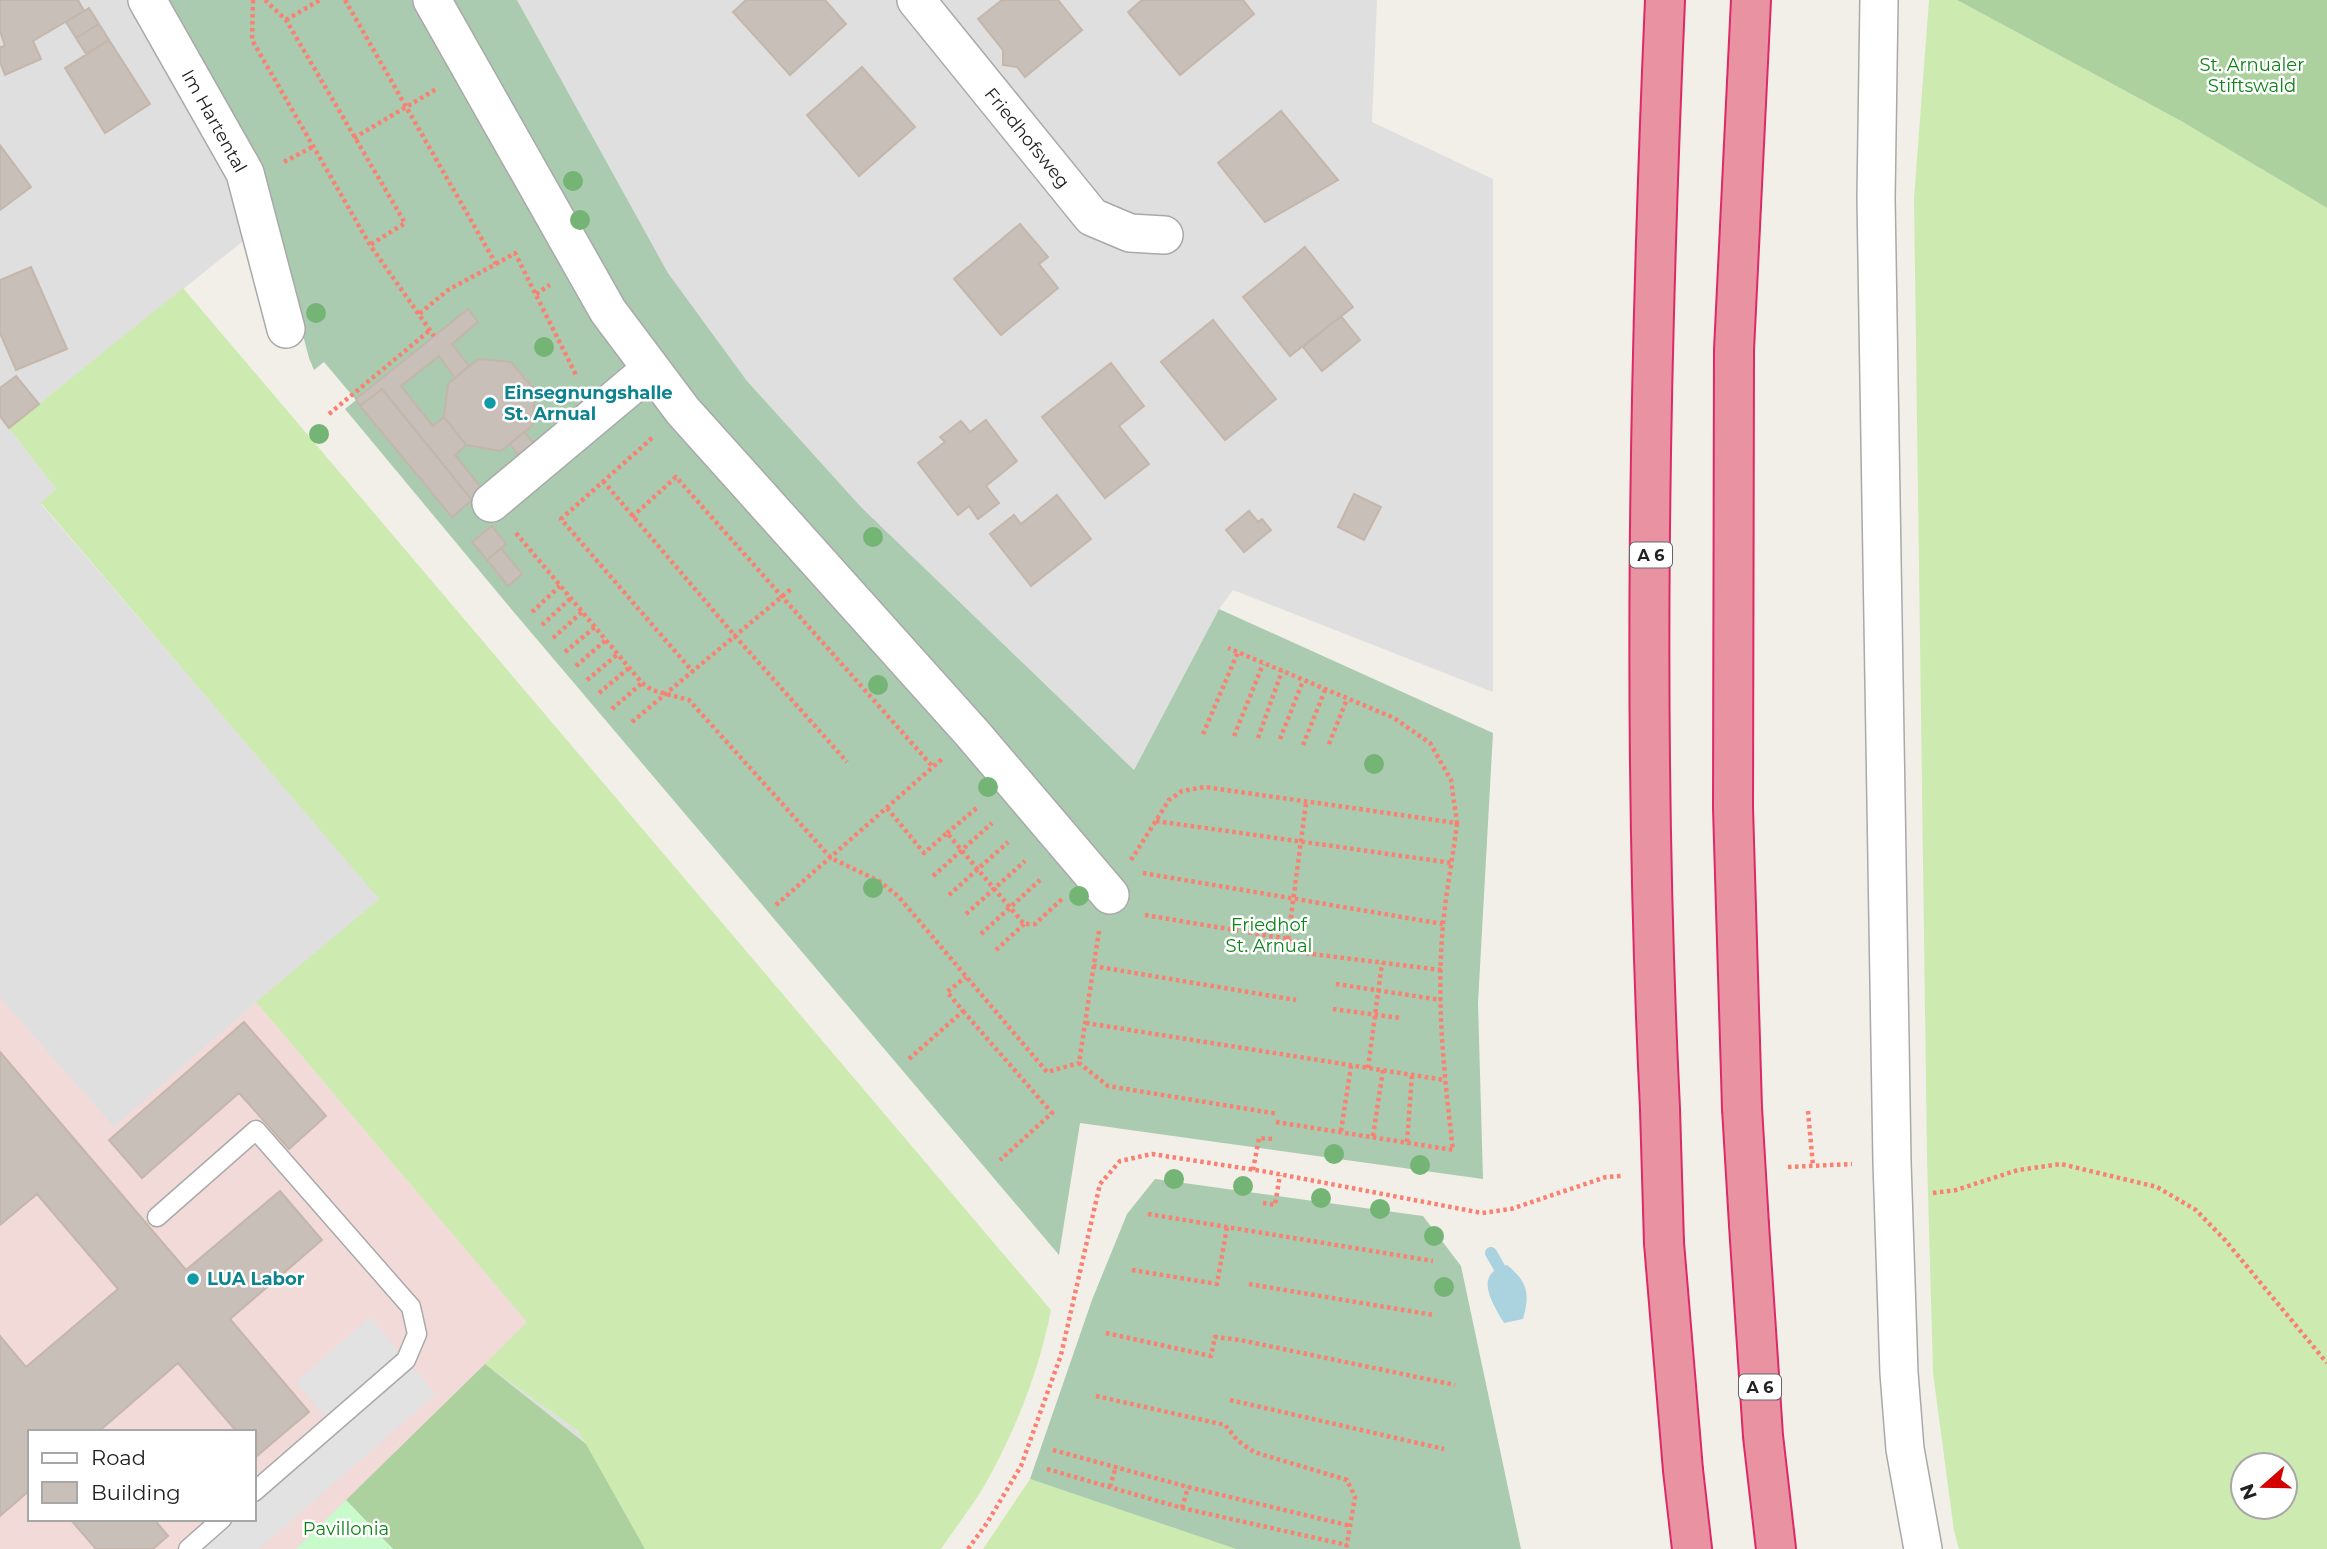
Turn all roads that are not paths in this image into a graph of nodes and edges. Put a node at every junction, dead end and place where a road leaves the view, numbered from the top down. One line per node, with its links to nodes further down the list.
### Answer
1 (147, 0): 8 (street, Im Hartental)
2 (432, 0): 9 (street)
3 (916, 0): 7 (street, Friedhofsweg)
4 (1665, 0): 16 (highway, A 6, bridge)
5 (1751, 0): 17 (highway, A 6, bridge)
6 (1879, 0): 18 (street)
7 (1164, 235)
8 (286, 329)
9 (651, 369): 10 (street); 11 (street)
10 (491, 503)
11 (1107, 887)
12 (158, 1217): 13 (lane)
13 (256, 1490)
14 (220, 1521): 15 (lane)
15 (188, 1549)
16 (1692, 1549)
17 (1776, 1549)
18 (1923, 1549)

